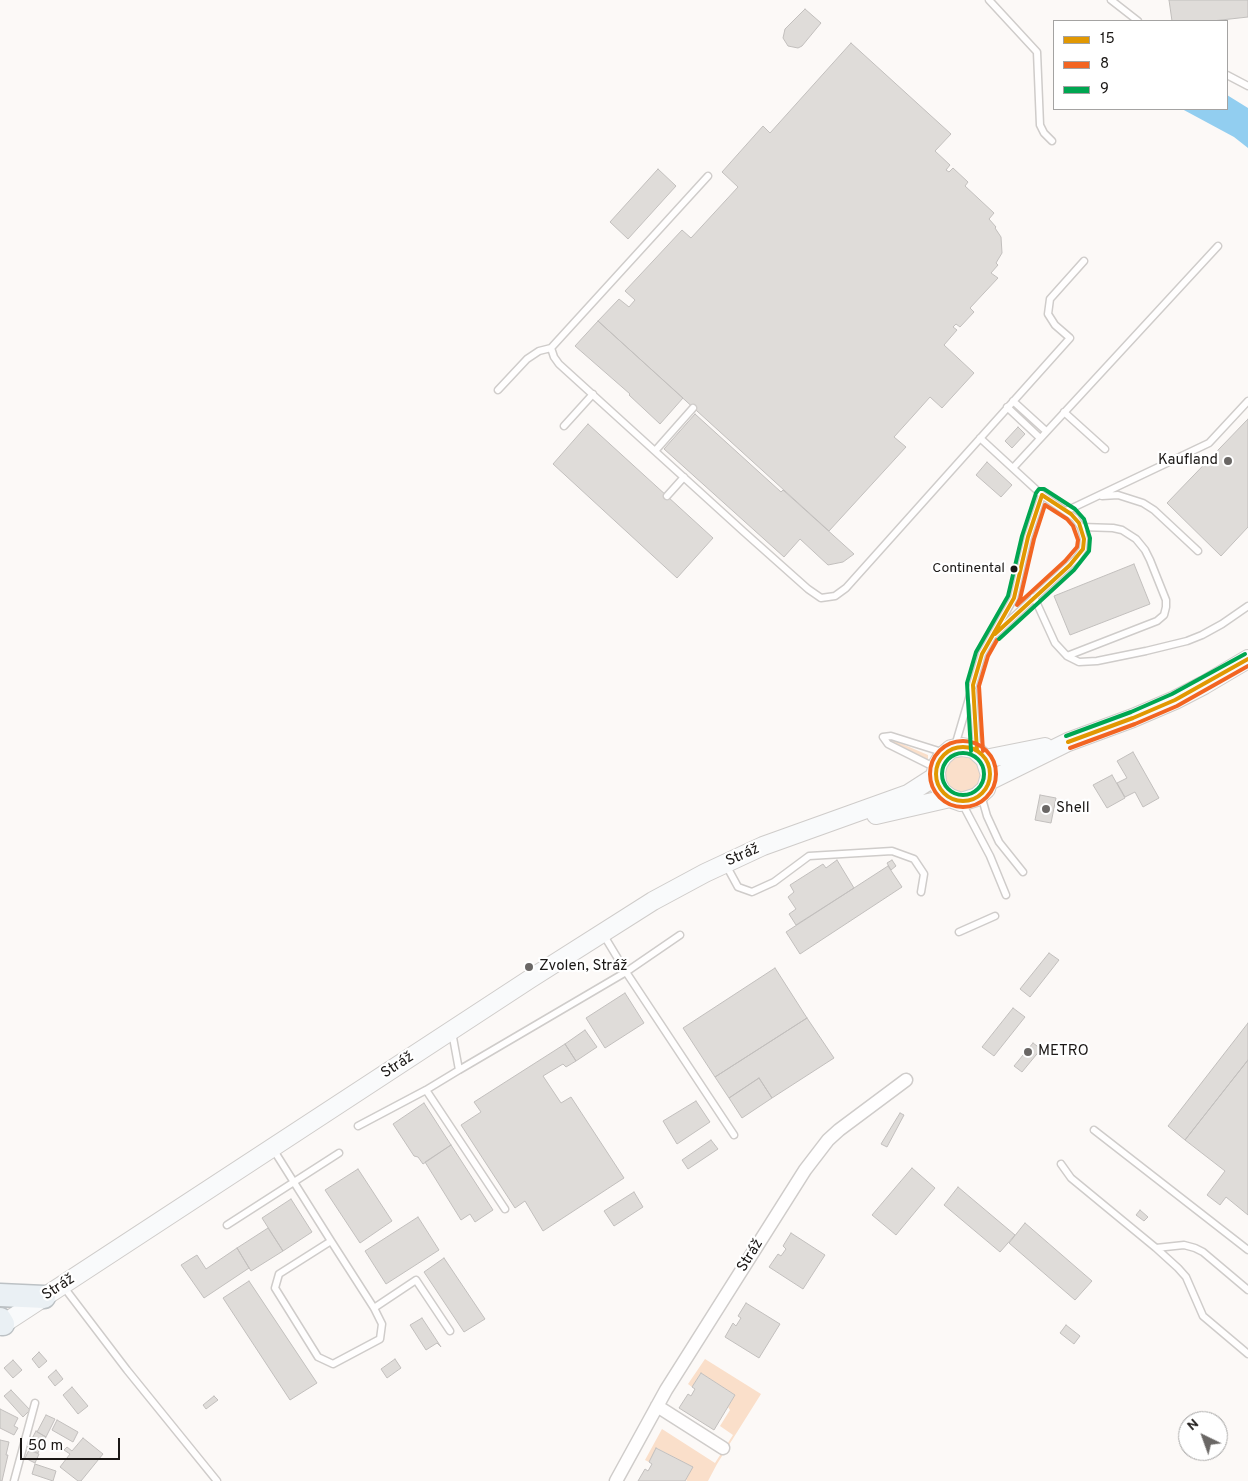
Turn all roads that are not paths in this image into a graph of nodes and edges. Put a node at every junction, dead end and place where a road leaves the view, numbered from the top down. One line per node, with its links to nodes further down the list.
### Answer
1 (989, 0): 6 (lane)
2 (1111, 0): 3 (lane)
3 (1137, 20)
4 (1228, 76): 5 (lane)
5 (1248, 86)
6 (1052, 141)
7 (708, 176): 10 (lane)
8 (1218, 246): 17 (lane)
9 (1084, 262): 13 (lane)
10 (551, 348): 11 (lane); 12 (lane)
11 (498, 390)
12 (593, 394): 18 (lane); 23 (lane)
13 (1013, 401): 15 (lane); 19 (lane)
14 (1248, 401): 28 (lane)
15 (1007, 407): 20 (lane); 21 (lane)
16 (693, 408): 23 (lane)
17 (1064, 412): 19 (lane); 22 (lane)
18 (564, 426)
19 (1046, 432): 21 (lane)
20 (980, 438): 24 (lane); 25 (lane)
21 (1040, 438): 24 (lane)
22 (1105, 449)
23 (655, 450): 25 (lane)
24 (1013, 468): 26 (lane)
25 (684, 477): 27 (lane)
26 (1042, 495): 29 (lane); 34 (lane)
27 (667, 496)
28 (1097, 496): 29 (lane); 31 (lane)
29 (1066, 511): 30 (lane)
30 (1081, 527): 32 (lane); 35 (lane)
31 (1198, 551)
32 (1034, 597): 34 (lane); 35 (lane)
33 (1248, 606): 35 (lane)
34 (995, 634): 37 (lane)
35 (1067, 656)
36 (1248, 659): 38 (street, Stráž)
37 (973, 685): 39 (lane); 40 (lane)
38 (1068, 742): 40 (street, Stráž); 42 (street, Stráž)
39 (950, 751): 40 (street, Stráž); 41 (street, Stráž); 41 (lane)
40 (982, 755): 42 (street)
41 (936, 772): 43 (street); 44 (street, Stráž)
42 (985, 788): 43 (street, Stráž); 46 (lane)
43 (956, 800): 44 (street, Stráž); 48 (lane)
44 (809, 831): 45 (street, Stráž)
45 (726, 864): 47 (lane); 51 (street, Stráž)
46 (1023, 872)
47 (921, 892)
48 (1006, 895)
49 (995, 916): 50 (lane)
50 (959, 932)
51 (602, 933): 53 (lane); 54 (street, Stráž)
52 (680, 935): 53 (lane)
53 (626, 972): 55 (lane); 60 (lane)
54 (452, 1032): 55 (lane); 61 (street, Stráž)
55 (459, 1070): 57 (lane)
56 (906, 1080): 78 (street, Stráž)
57 (426, 1090): 58 (lane); 65 (lane)
58 (358, 1126)
59 (1094, 1130): 69 (lane)
60 (734, 1135)
61 (272, 1148): 64 (lane); 71 (street, Stráž)
62 (340, 1154): 64 (lane)
63 (1062, 1164): 68 (lane)
64 (294, 1182): 66 (lane); 67 (lane)
65 (506, 1209)
66 (227, 1225)
67 (331, 1241): 73 (lane); 73 (lane)
68 (1156, 1248): 70 (lane); 76 (lane)
69 (1248, 1250)
70 (1248, 1290)
71 (53, 1291): 72 (highway); 74 (street, Stráž); 81 (lane)
72 (0, 1295)
73 (374, 1308): 75 (lane)
74 (1, 1323)
75 (450, 1332)
76 (1248, 1354)
77 (35, 1403): 80 (lane)
78 (657, 1406): 79 (street); 82 (street, Stráž)
79 (723, 1448)
80 (14, 1481)
81 (217, 1481)
82 (616, 1481)

